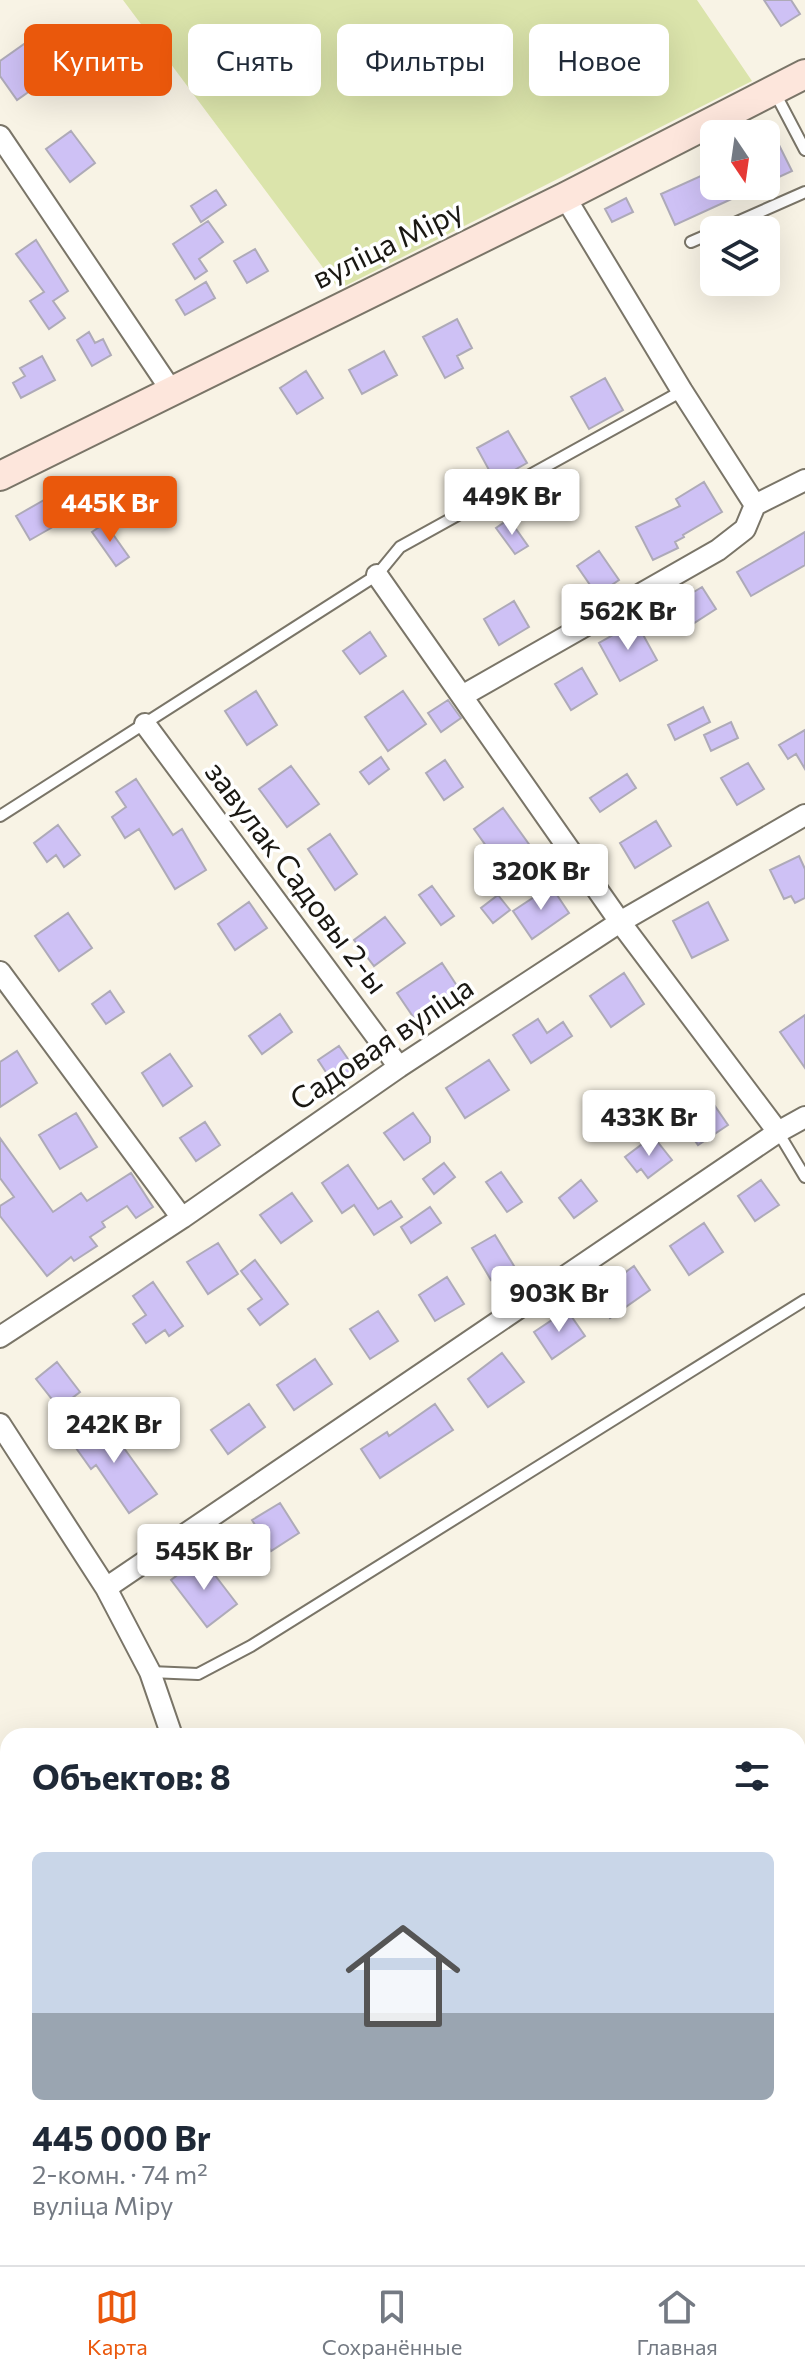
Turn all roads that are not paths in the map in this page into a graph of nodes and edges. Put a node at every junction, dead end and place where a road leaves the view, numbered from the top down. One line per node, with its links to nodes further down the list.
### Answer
1 (805, 74): 2 (street, вуліца Міру)
2 (774, 90): 4 (lane); 6 (street, вуліца Міру)
3 (0, 136): 10 (street)
4 (805, 150)
5 (805, 192): 7 (lane)
6 (565, 197): 10 (street, вуліца Міру); 11 (street)
7 (751, 216)
8 (700, 238): 9 (lane)
9 (691, 242)
10 (171, 390): 12 (street, вуліца Міру)
11 (682, 391): 14 (street); 15 (lane)
12 (0, 476)
13 (805, 480): 14 (street)
14 (755, 505): 16 (street)
15 (377, 575): 16 (street); 17 (lane)
16 (462, 696): 20 (street)
17 (145, 724): 19 (lane); 22 (street, завулак Садовы 2-ы)
18 (805, 815): 20 (street, Садовая вуліца)
19 (0, 816)
20 (620, 922): 22 (street, Садовая вуліца); 24 (street)
21 (0, 972): 26 (street)
22 (399, 1067): 26 (street, Садовая вуліца)
23 (805, 1117): 24 (street)
24 (778, 1132): 25 (lane); 30 (street)
25 (805, 1177)
26 (182, 1218): 28 (street, Садовая вуліца)
27 (805, 1300): 31 (lane)
28 (0, 1337)
29 (0, 1424): 30 (street)
30 (106, 1588): 31 (street)
31 (150, 1672): 32 (street)
32 (169, 1728)

